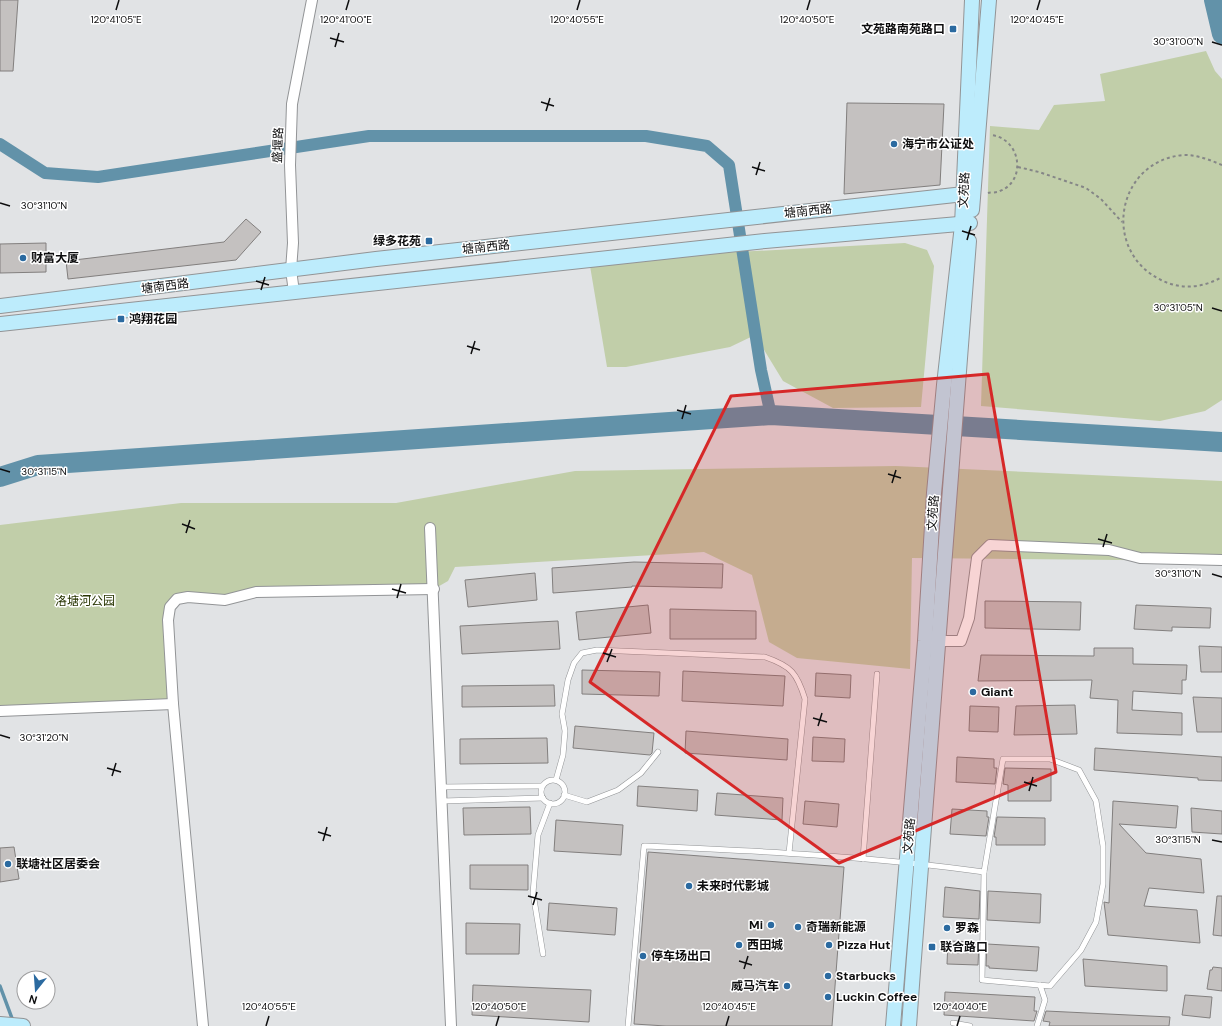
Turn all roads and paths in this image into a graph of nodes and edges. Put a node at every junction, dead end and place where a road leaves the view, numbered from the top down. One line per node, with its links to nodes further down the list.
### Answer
1 (312, 0): 11 (street, 盛堰路)
2 (972, 0): 8 (main road, 文苑路)
3 (989, 0): 8 (main road, 文苑路)
4 (989, 135): 6 (path)
5 (1222, 165): 9 (path)
6 (1018, 167): 7 (path); 9 (path)
7 (988, 193)
8 (968, 194): 10 (main road, 文苑路); 11 (main road, 塘南西路)
9 (1123, 223): 12 (path)
10 (966, 224): 13 (main road, 塘南西路); 16 (main road, 文苑路)
11 (291, 270): 13 (street, 盛堰路); 14 (main road, 塘南西路)
12 (1222, 277)
13 (294, 292): 15 (main road, 塘南西路)
14 (0, 306)
15 (0, 324)
16 (951, 385): 20 (main road, 文苑路); 20 (main road, 文苑路)
17 (430, 528): 19 (street)
18 (1222, 560): 20 (street)
19 (434, 589): 22 (street); 27 (street)
20 (931, 641): 34 (main road, 文苑路)
21 (877, 674): 33 (lane)
22 (173, 704): 23 (street); 41 (street)
23 (0, 711)
24 (658, 752): 28 (lane)
25 (556, 780): 26 (lane); 28 (lane); 32 (lane)
26 (542, 786): 27 (lane); 29 (lane)
27 (441, 787): 30 (street)
28 (564, 795): 31 (lane)
29 (543, 798): 30 (lane); 31 (lane)
30 (442, 801): 42 (street)
31 (550, 803): 36 (lane)
32 (789, 853): 33 (lane); 43 (lane)
33 (863, 859): 34 (lane)
34 (914, 863): 35 (lane); 44 (main road, 文苑路); 45 (main road, 文苑路)
35 (984, 872): 37 (lane); 37 (lane)
36 (543, 954)
37 (1040, 985): 47 (lane)
38 (953, 1023): 46 (lane)
39 (0, 1024): 40 (main road)
40 (23, 1026)
41 (203, 1026)
42 (451, 1026)
43 (628, 1026)
44 (893, 1026)
45 (909, 1026)
46 (970, 1026)
47 (1037, 1026)

